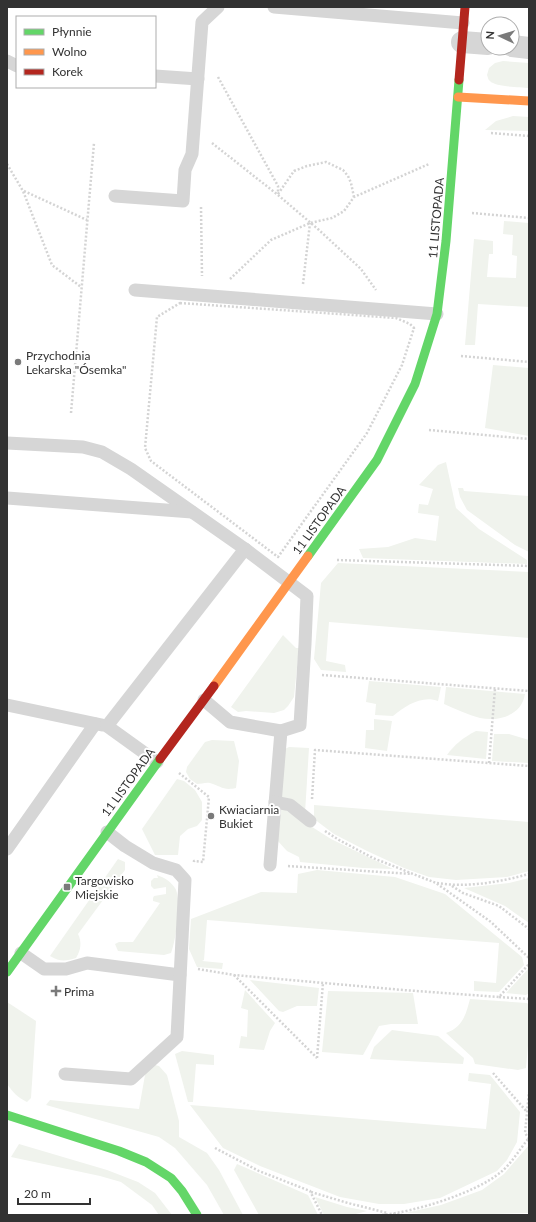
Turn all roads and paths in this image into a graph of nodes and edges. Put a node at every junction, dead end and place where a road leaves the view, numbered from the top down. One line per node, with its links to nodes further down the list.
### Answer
1 (218, 7): 10 (lane)
2 (274, 7): 4 (lane)
3 (465, 7): 4 (street, 11 LISTOPADA)
4 (463, 32): 5 (street); 11 (street, 11 LISTOPADA)
5 (480, 40)
6 (7, 61): 7 (lane)
7 (16, 66)
8 (214, 71): 20 (path)
9 (156, 76): 10 (lane)
10 (198, 79): 21 (lane)
11 (458, 97): 12 (street); 34 (street, 11 LISTOPADA)
12 (529, 101)
13 (491, 134): 14 (path)
14 (529, 136)
15 (206, 138): 20 (path)
16 (94, 143): 26 (path)
17 (7, 164): 19 (path)
18 (430, 164): 22 (path)
19 (23, 191): 26 (path); 30 (path)
20 (278, 195): 22 (path); 27 (path)
21 (115, 196)
22 (354, 197): 27 (path)
23 (201, 205): 28 (path)
24 (469, 212): 25 (path)
25 (529, 218)
26 (88, 220): 30 (path)
27 (310, 223): 29 (path); 31 (path); 33 (path)
28 (202, 276)
29 (226, 282)
30 (82, 288): 38 (path)
31 (302, 288)
32 (135, 290): 34 (lane)
33 (378, 292)
34 (437, 314): 47 (street, 11 LISTOPADA)
35 (410, 324): 35 (path)
36 (461, 356): 37 (path)
37 (529, 362)
38 (71, 413)
39 (429, 430): 40 (path)
40 (529, 439)
41 (7, 443): 43 (lane)
42 (7, 498): 43 (lane)
43 (192, 512): 44 (lane)
44 (245, 549): 47 (lane); 53 (lane)
45 (338, 560): 46 (path)
46 (529, 566)
47 (289, 582): 51 (street, 11 LISTOPADA); 54 (lane)
48 (318, 675): 49 (path)
49 (494, 689): 50 (path); 56 (path)
50 (529, 691)
51 (204, 700): 54 (lane); 55 (street, 11 LISTOPADA)
52 (7, 705): 53 (lane)
53 (101, 725): 55 (lane); 62 (lane)
54 (281, 731): 59 (lane)
55 (157, 762): 61 (street, 11 LISTOPADA)
56 (489, 763): 57 (path); 60 (path)
57 (529, 766)
58 (178, 772): 64 (path)
59 (275, 802): 60 (lane); 63 (lane)
60 (310, 821): 65 (path)
61 (107, 832): 70 (street, 11 LISTOPADA); 75 (lane)
62 (7, 849)
63 (270, 865): 65 (path)
64 (193, 868)
65 (415, 874): 67 (path)
66 (529, 874): 68 (path)
67 (436, 883): 68 (path); 71 (path)
68 (451, 885): 69 (path)
69 (529, 929)
70 (21, 953): 74 (street, 11 LISTOPADA); 75 (lane)
71 (529, 958)
72 (529, 964): 78 (path)
73 (195, 969): 76 (path)
74 (7, 972)
75 (180, 975): 81 (lane)
76 (234, 975): 77 (path); 77 (path)
77 (323, 983): 78 (path)
78 (499, 997): 79 (path)
79 (529, 999)
80 (493, 1072): 83 (path)
81 (65, 1074)
82 (529, 1092): 83 (path)
83 (527, 1112): 85 (path)
84 (7, 1115): 89 (street)
85 (529, 1139): 88 (path)
86 (215, 1148): 87 (path)
87 (310, 1191): 88 (path); 90 (path)
88 (390, 1214): 91 (path); 92 (path)
89 (197, 1215)
90 (322, 1215)
91 (382, 1215)
92 (402, 1215)

